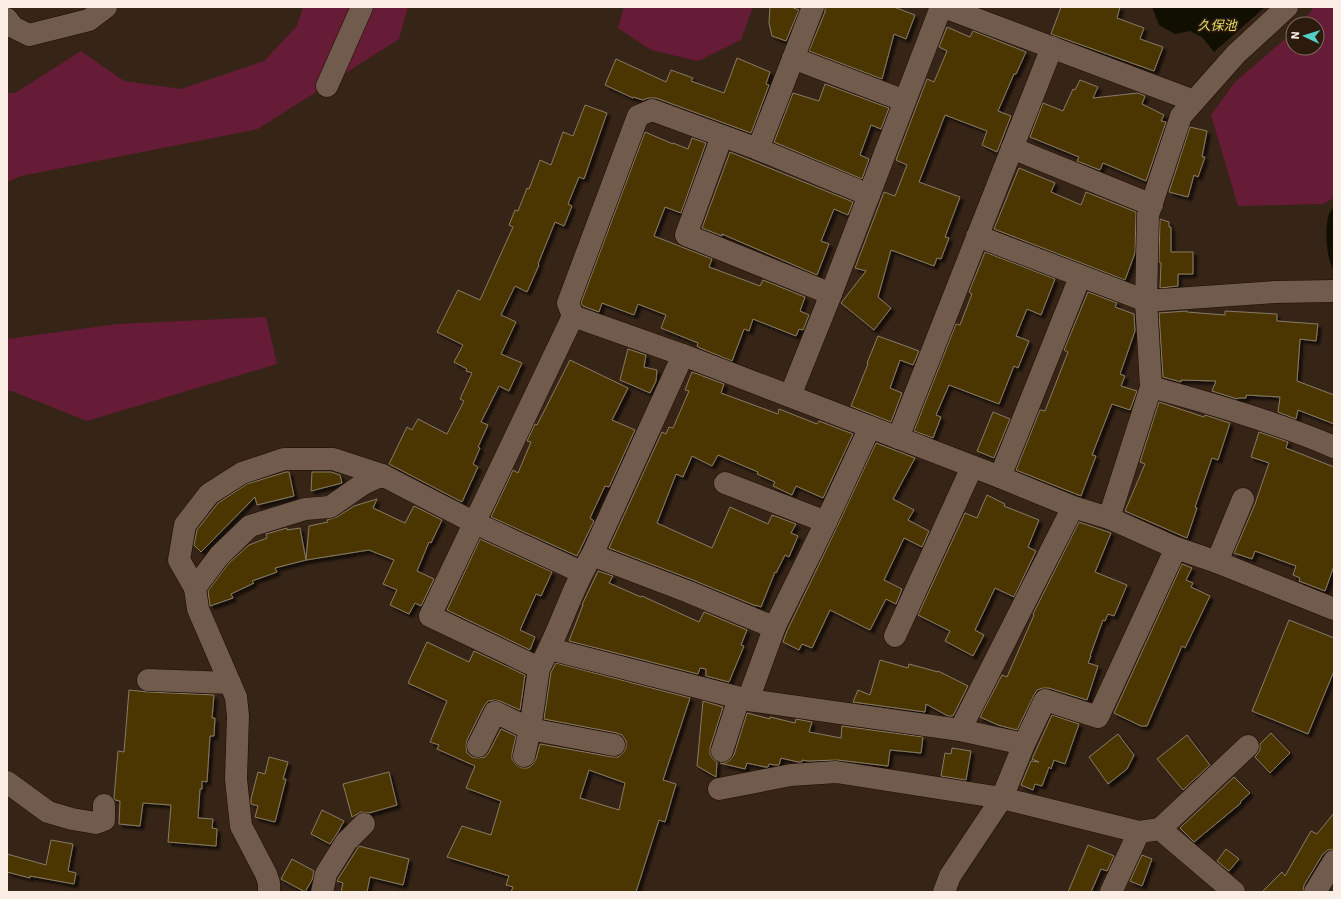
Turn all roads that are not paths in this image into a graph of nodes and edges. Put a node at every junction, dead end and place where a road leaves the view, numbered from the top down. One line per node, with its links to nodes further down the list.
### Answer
1 (106, 7): 7 (street)
2 (362, 7): 10 (street)
3 (813, 7): 9 (street)
4 (941, 7): 11 (street)
5 (944, 7): 8 (street)
6 (1287, 7): 12 (street)
7 (7, 19)
8 (1052, 47): 12 (street); 14 (street)
9 (793, 58): 11 (street); 15 (street)
10 (327, 86)
11 (904, 101): 16 (street)
12 (1194, 101): 17 (street)
13 (722, 136): 15 (street); 21 (street); 23 (street)
14 (1012, 148): 17 (street); 18 (street)
15 (758, 149): 16 (street)
16 (869, 195): 21 (street)
17 (1152, 205): 22 (street)
18 (978, 236): 19 (street); 28 (street)
19 (1080, 277): 22 (street); 32 (street)
20 (1334, 291): 22 (street)
21 (831, 294): 26 (street)
22 (1146, 302): 25 (street)
23 (573, 316): 24 (street); 38 (street)
24 (683, 355): 26 (street); 41 (street)
25 (1151, 387): 29 (street); 36 (street)
26 (790, 396): 27 (street)
27 (870, 427): 28 (street); 37 (street)
28 (898, 438): 30 (street)
29 (1334, 447)
30 (972, 467): 32 (street); 45 (street)
31 (382, 475): 38 (street); 42 (street); 42 (street)
32 (1000, 477): 35 (street)
33 (725, 483): 37 (street)
34 (1242, 499): 40 (street)
35 (1073, 507): 36 (street); 52 (street)
36 (1109, 518): 39 (street)
37 (826, 522): 44 (street)
38 (474, 523): 41 (street); 47 (street)
39 (1176, 548): 40 (street); 54 (street)
40 (1217, 562): 43 (street)
41 (586, 564): 44 (street); 46 (street)
42 (195, 588): 49 (street)
43 (1334, 609)
44 (775, 626): 50 (street)
45 (895, 636)
46 (550, 649): 47 (street); 50 (street)
47 (539, 668): 51 (street)
48 (148, 680): 49 (street)
49 (230, 683): 67 (street)
50 (744, 699): 52 (street); 57 (street)
51 (530, 728): 53 (street); 55 (street); 58 (street)
52 (960, 730): 54 (street)
53 (614, 744)
54 (1024, 744): 61 (street)
55 (478, 746)
56 (1248, 746): 64 (street)
57 (722, 751)
58 (524, 756)
59 (7, 782): 62 (street)
60 (719, 789): 61 (street)
61 (1002, 798): 65 (street); 69 (street)
62 (104, 805)
63 (364, 824): 68 (street)
64 (1160, 829): 65 (street); 71 (street)
65 (1139, 832): 70 (street)
66 (1334, 861): 72 (street)
67 (269, 892)
68 (322, 892)
69 (944, 892)
70 (1111, 892)
71 (1234, 892)
72 (1315, 892)

